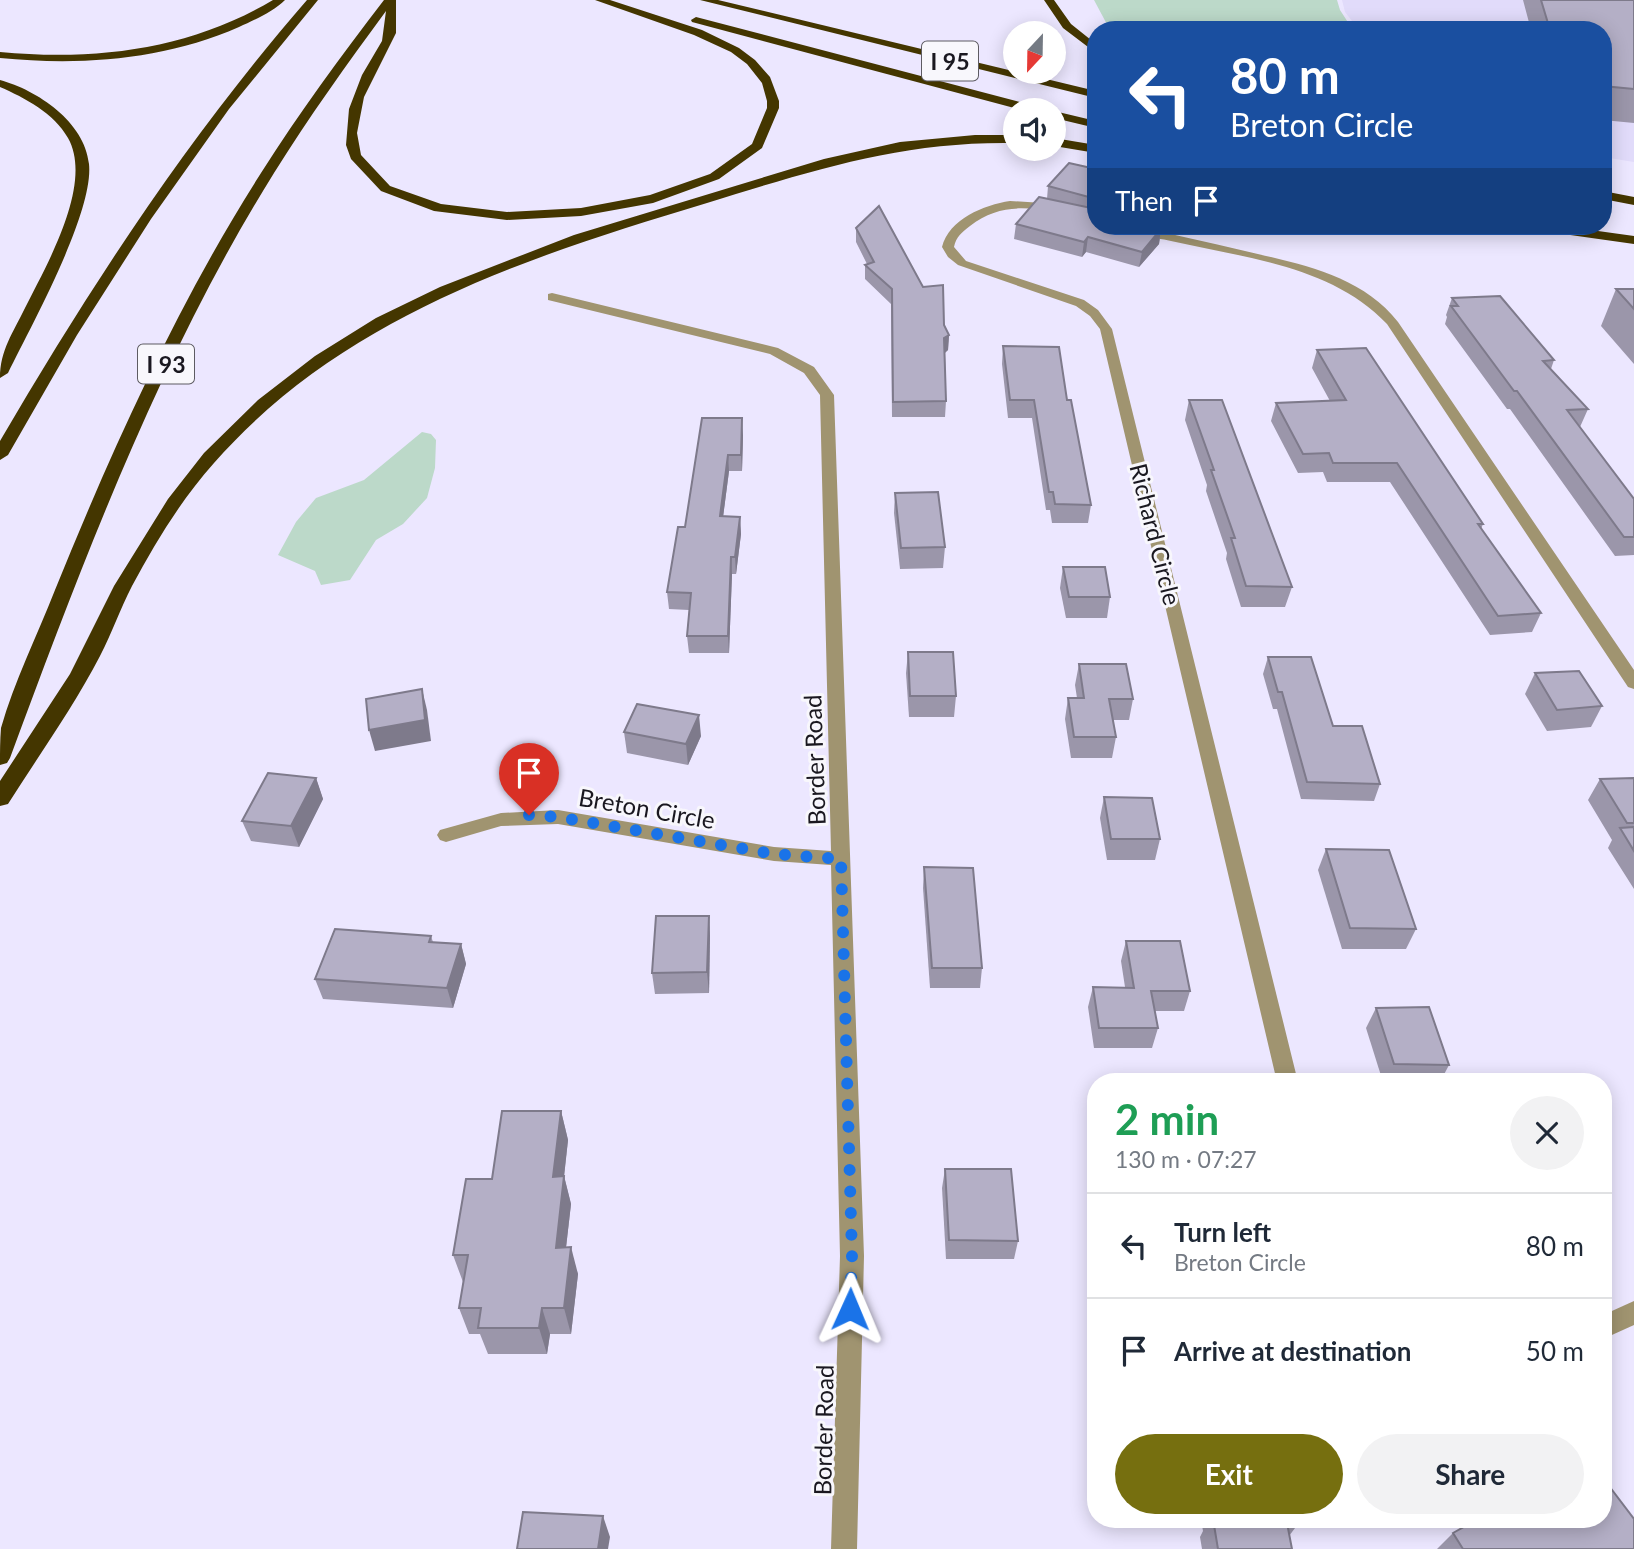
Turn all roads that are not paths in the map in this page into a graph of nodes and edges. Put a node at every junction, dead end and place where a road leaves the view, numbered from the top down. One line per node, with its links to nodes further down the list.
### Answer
1 (280, 0): 9 (highway)
2 (313, 0): 28 (highway)
3 (390, 0): 4 (highway); 30 (highway, I 93)
4 (600, 0)
5 (623, 0): 12 (highway, I 95)
6 (705, 0): 11 (highway, I 95)
7 (1049, 0): 8 (highway)
8 (1087, 43)
9 (0, 55)
10 (0, 83): 27 (highway)
11 (1087, 93)
12 (1003, 101)
13 (1066, 118): 14 (highway)
14 (1087, 123)
15 (1003, 139): 31 (highway)
16 (1066, 144): 17 (highway)
17 (1087, 148)
18 (1612, 197): 19 (highway)
19 (1634, 201)
20 (1087, 218): 34 (street, Richard Circle)
21 (1612, 230): 22 (highway)
22 (1634, 234)
23 (1159, 235): 29 (street)
24 (1599, 235): 25 (highway)
25 (1634, 240)
26 (552, 297): 33 (street, Border Road)
27 (0, 373)
28 (0, 455)
29 (1634, 683)
30 (0, 758)
31 (0, 798)
32 (446, 835): 33 (street, Breton Circle)
33 (841, 859): 37 (street, Border Road)
34 (1286, 1073)
35 (1634, 1313): 36 (street)
36 (1612, 1323)
37 (844, 1549)

